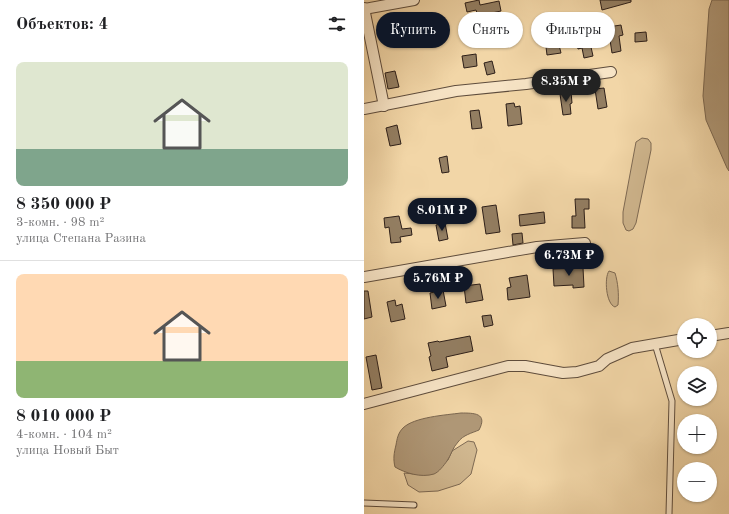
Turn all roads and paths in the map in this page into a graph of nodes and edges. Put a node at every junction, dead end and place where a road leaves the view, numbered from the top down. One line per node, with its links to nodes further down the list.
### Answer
1 (414, 0): 2 (street)
2 (364, 8): 4 (street)
3 (611, 72): 4 (street)
4 (384, 106): 5 (street)
5 (364, 109)
6 (584, 243): 7 (street)
7 (364, 277)
8 (729, 333): 9 (street)
9 (717, 335)
10 (677, 340): 11 (street)
11 (655, 343): 12 (street); 15 (lane)
12 (364, 404)
13 (364, 503): 14 (lane)
14 (414, 505)
15 (669, 514)

